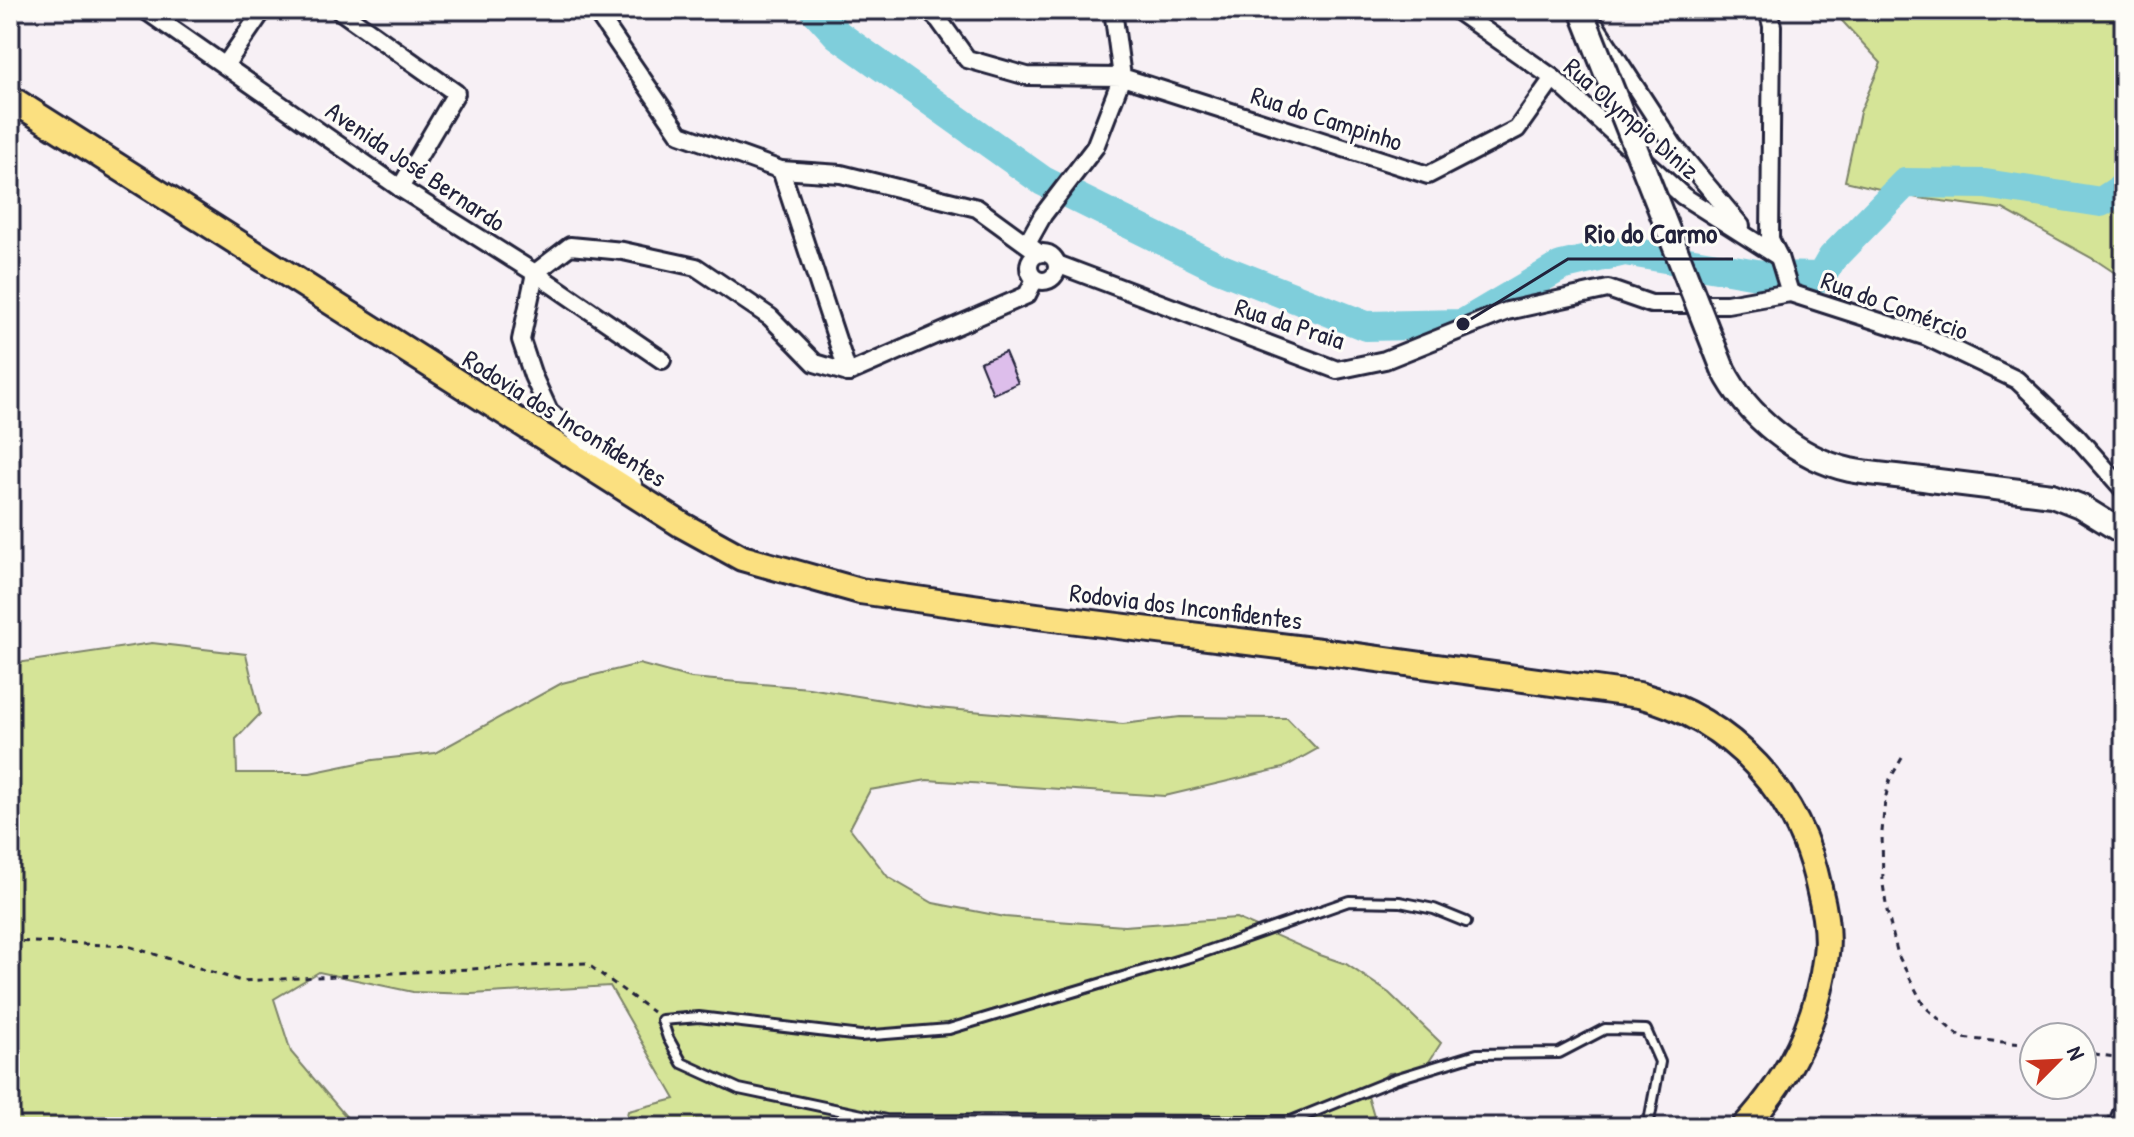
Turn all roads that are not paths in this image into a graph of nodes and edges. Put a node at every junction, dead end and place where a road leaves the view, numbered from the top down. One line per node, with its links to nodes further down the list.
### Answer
1 (145, 10): 10 (street, Avenida José Bernardo)
2 (263, 10): 10 (street)
3 (339, 10): 15 (street)
4 (595, 10): 14 (street)
5 (928, 10): 11 (street, Rua do Campinho)
6 (1113, 10): 11 (street)
7 (1456, 10): 12 (street, Rua Olympio Diniz)
8 (1583, 10): 16 (street); 27 (main road, bridge)
9 (1768, 10): 18 (street)
10 (226, 64): 15 (street, Avenida José Bernardo)
11 (1122, 77): 12 (street, Rua do Campinho); 17 (street)
12 (1553, 78): 16 (street, Rua Olympio Diniz)
13 (10, 98): 26 (main road, Rodovia dos Inconfidentes)
14 (781, 170): 17 (street); 24 (street)
15 (400, 188): 20 (street, Avenida José Bernardo)
16 (1752, 239): 18 (street, Rua Olympio Diniz)
17 (1034, 247): 19 (street); 21 (street)
18 (1779, 257): 22 (street)
19 (1057, 264): 21 (street); 22 (street, Rua da Praia)
20 (535, 273): 23 (street, Avenida José Bernardo); 24 (street); 26 (street)
21 (1035, 279): 24 (street)
22 (1790, 293): 25 (street, Rua do Comércio)
23 (662, 360)
24 (848, 373)
25 (2124, 490)
26 (682, 525): 31 (main road, Rodovia dos Inconfidentes)
27 (2124, 533)
28 (1466, 922): 30 (lane)
29 (2124, 1116): 32 (main road)
30 (1648, 1127)
31 (1744, 1127)
32 (2119, 1127)

